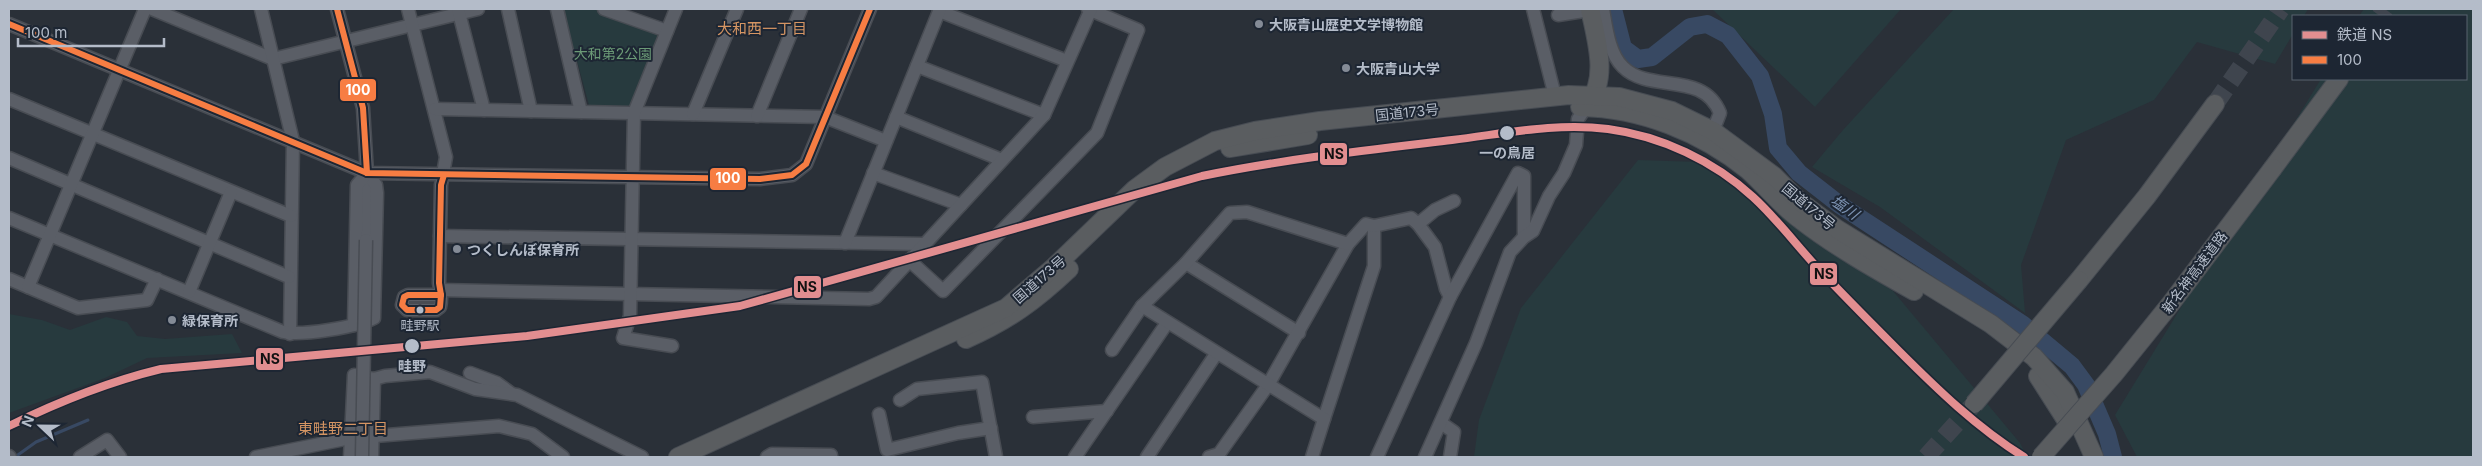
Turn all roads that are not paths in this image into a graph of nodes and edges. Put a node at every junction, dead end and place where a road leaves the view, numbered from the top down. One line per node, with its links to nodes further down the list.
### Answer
1 (145, 9): 27 (street)
2 (152, 9): 24 (street)
3 (261, 9): 24 (street)
4 (337, 9): 23 (street)
5 (408, 9): 21 (street)
6 (478, 9): 17 (street)
7 (508, 9): 35 (street)
8 (557, 9): 36 (street)
9 (604, 9): 22 (street)
10 (676, 9): 22 (street)
11 (737, 9): 38 (street)
12 (801, 9): 40 (street)
13 (870, 9): 41 (street)
14 (1090, 9): 25 (street); 69 (street)
15 (1594, 9): 18 (street); 31 (highway); 43 (street)
16 (939, 10): 25 (street); 26 (street)
17 (458, 11): 21 (street); 34 (street)
18 (1557, 12): 19 (street)
19 (1534, 14): 29 (street)
20 (9, 24): 27 (street)
21 (412, 26): 23 (street); 33 (street)
22 (667, 31): 37 (street)
23 (346, 42): 24 (street); 49 (street)
24 (273, 59): 46 (street)
25 (1067, 61): 39 (street)
26 (917, 66): 39 (street); 42 (street)
27 (119, 70): 44 (street); 46 (street)
28 (2338, 80): 121 (highway, 新名神高速道路, bridge)
29 (1555, 96): 31 (highway, 国道173号); 109 (highway, 国道173号)
30 (9, 99): 44 (street)
31 (1590, 102): 43 (highway, 国道173号); 63 (street); 110 (highway, 国道173号); 122 (highway, 国道173号)
32 (2215, 104): 92 (highway, bridge)
33 (435, 109): 34 (street); 51 (street)
34 (484, 110): 35 (street)
35 (532, 111): 36 (street)
36 (581, 112): 37 (street)
37 (634, 113): 38 (street); 52 (street)
38 (693, 114): 40 (street)
39 (1044, 115): 48 (street)
40 (758, 116): 41 (street)
41 (826, 117): 45 (street); 52 (street)
42 (896, 117): 45 (street); 48 (street)
43 (1713, 131): 123 (highway, 国道173号)
44 (92, 134): 53 (street); 54 (street)
45 (886, 141): 50 (street)
46 (293, 142): 49 (street); 57 (street)
47 (9, 158): 53 (street)
48 (1002, 160): 56 (street)
49 (367, 173): 51 (street); 81 (street); 81 (street); 105 (street, bridge)
50 (873, 173): 56 (street); 65 (street)
51 (444, 175): 52 (street); 62 (street)
52 (632, 178): 64 (street)
53 (71, 185): 61 (street); 66 (street)
54 (232, 192): 57 (street); 66 (street)
55 (1454, 201): 59 (street)
56 (961, 205): 67 (street)
57 (291, 216): 71 (street)
58 (9, 218): 61 (street)
59 (1418, 224): 60 (street); 78 (street)
60 (1374, 226): 68 (street); 96 (street)
61 (50, 235): 73 (street); 74 (street)
62 (440, 236): 64 (street); 76 (street)
63 (1524, 237): 78 (street); 97 (street)
64 (630, 240): 65 (street); 77 (street)
65 (845, 242): 67 (street)
66 (210, 244): 71 (street); 75 (street)
67 (924, 244): 69 (street)
68 (1348, 244): 70 (street); 83 (street)
69 (909, 260): 77 (street)
70 (1186, 262): 79 (street); 83 (street)
71 (289, 277): 82 (street)
72 (9, 279): 74 (street)
73 (157, 279): 74 (street); 75 (street)
74 (28, 287)
75 (188, 292): 82 (street)
76 (441, 292): 76 (street); 77 (street)
77 (630, 295): 84 (street)
78 (1450, 297): 118 (street)
79 (1142, 306): 80 (street); 85 (street)
80 (1167, 323): 86 (street); 93 (street)
81 (354, 324): 82 (street)
82 (290, 334)
83 (1299, 334): 89 (street)
84 (672, 346)
85 (1112, 350)
86 (1216, 354): 89 (street); 115 (street)
87 (470, 373): 90 (street)
88 (374, 379): 90 (street); 99 (street); 100 (street)
89 (1268, 385): 96 (street); 116 (street)
90 (512, 394): 108 (street)
91 (900, 400): 98 (street)
92 (1974, 404)
93 (1107, 411): 95 (street); 114 (street)
94 (879, 414): 98 (street)
95 (1033, 418)
96 (1324, 419): 117 (street)
97 (1441, 423): 119 (street); 120 (street)
98 (991, 428): 113 (street)
99 (373, 437): 100 (street); 106 (street); 107 (street)
100 (350, 438): 103 (street); 104 (street)
101 (80, 457): 102 (street)
102 (120, 457)
103 (256, 457)
104 (350, 457)
105 (362, 457)
106 (372, 457)
107 (563, 457)
108 (642, 457)
109 (678, 457)
110 (703, 457)
111 (766, 457): 112 (street)
112 (831, 457)
113 (996, 457)
114 (1075, 457)
115 (1147, 457)
116 (1209, 457)
117 (1312, 457)
118 (1377, 457)
119 (1425, 457)
120 (1450, 457)
121 (2041, 457)
122 (2084, 457)
123 (2094, 457)

